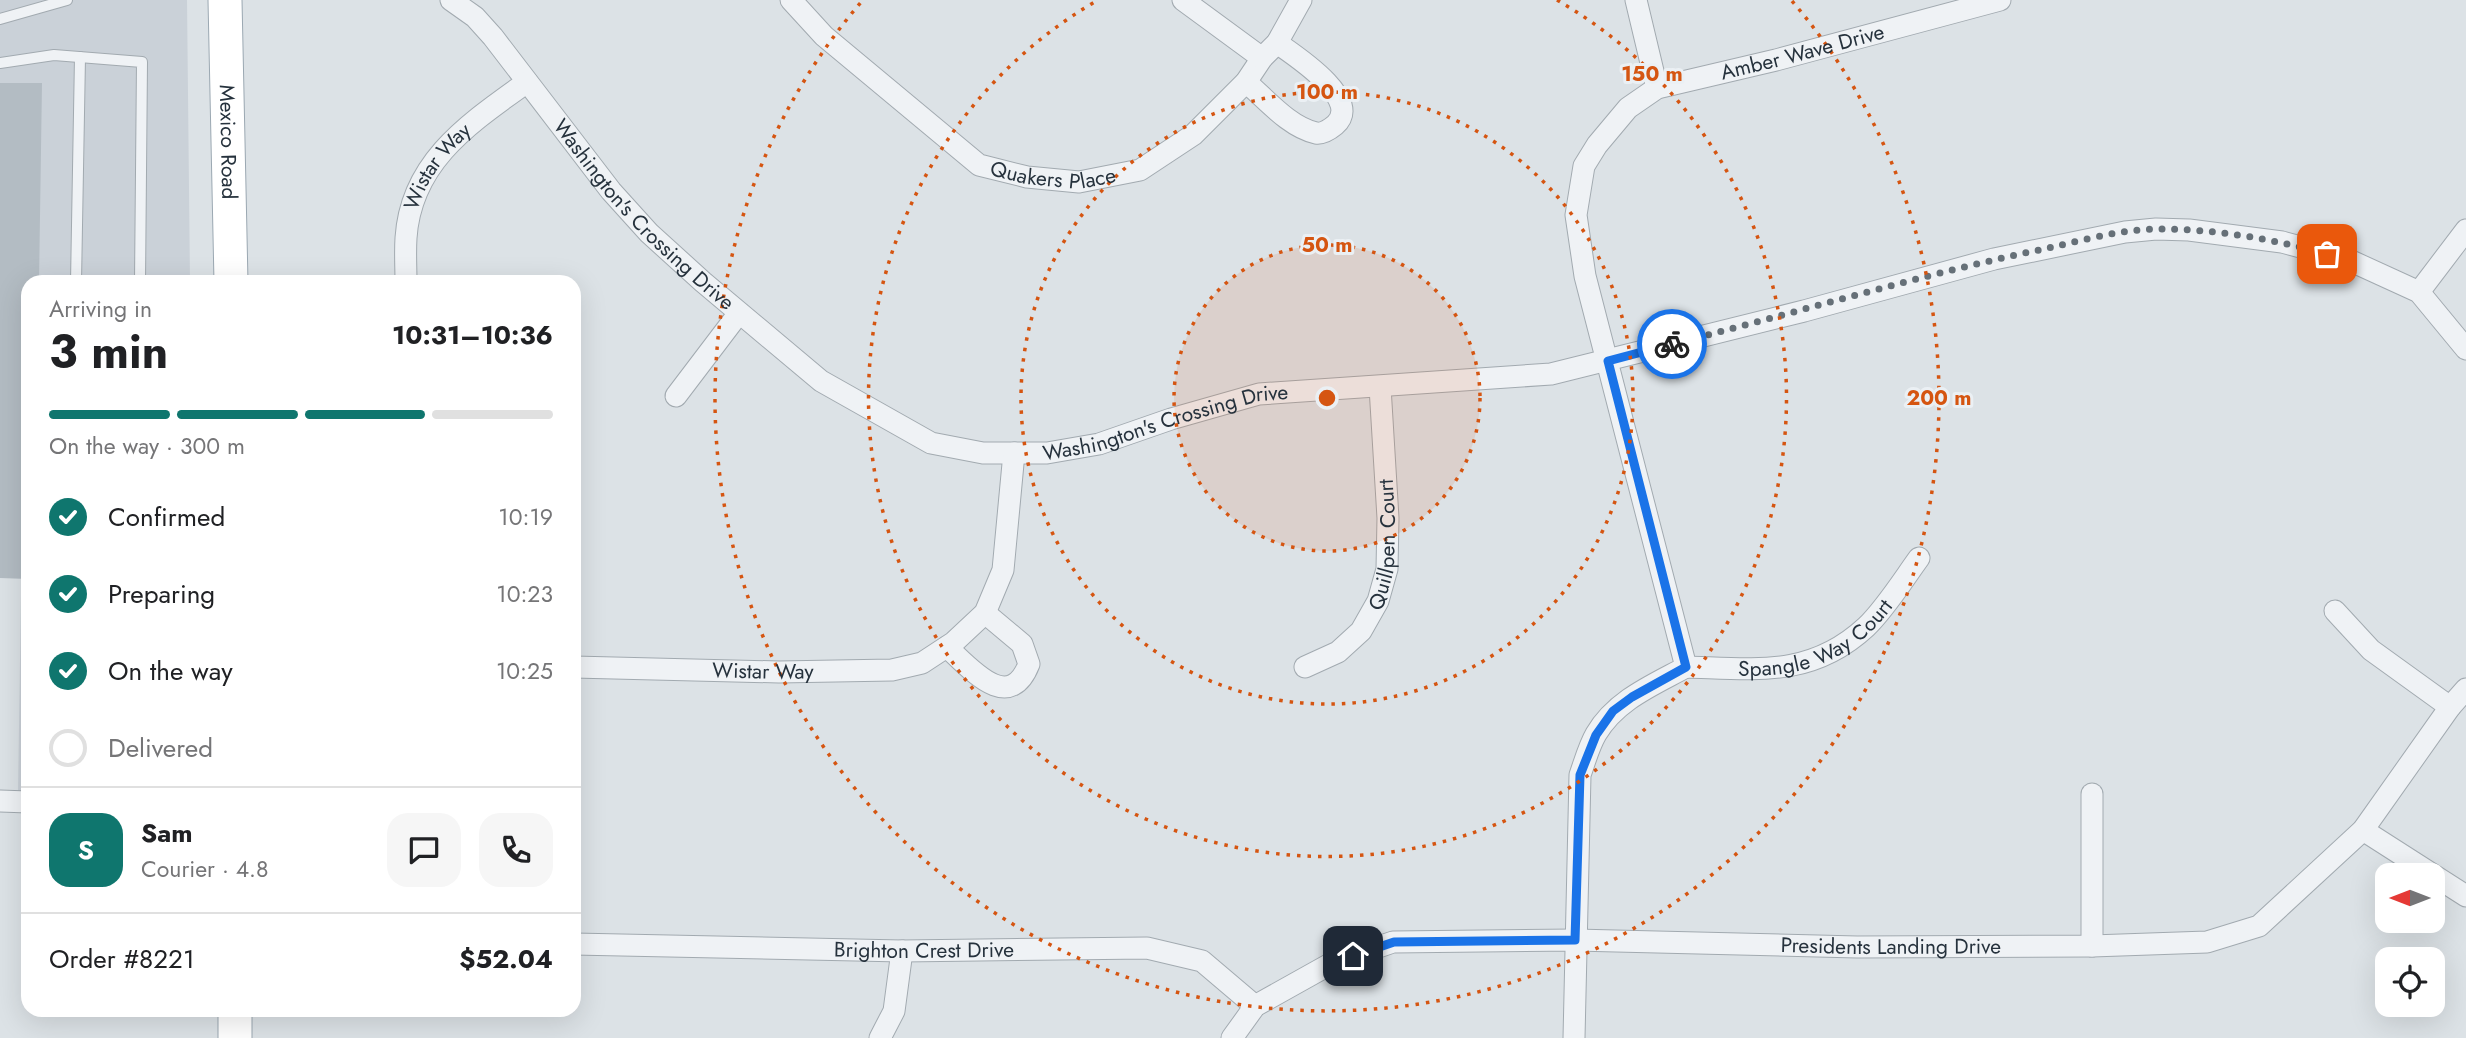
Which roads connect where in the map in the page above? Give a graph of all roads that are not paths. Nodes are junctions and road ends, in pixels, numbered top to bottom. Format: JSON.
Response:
{"nodes":[{"id":1,"x":67,"y":0,"type":"edge"},
{"id":2,"x":225,"y":0,"type":"edge"},
{"id":3,"x":450,"y":0,"type":"edge"},
{"id":4,"x":791,"y":0,"type":"edge"},
{"id":5,"x":1183,"y":0,"type":"edge"},
{"id":6,"x":1301,"y":0,"type":"edge"},
{"id":7,"x":1636,"y":0,"type":"edge"},
{"id":8,"x":2000,"y":0,"type":"edge"},
{"id":9,"x":0,"y":19,"type":"edge"},
{"id":10,"x":1270,"y":51,"type":"junction"},
{"id":11,"x":79,"y":57,"type":"junction"},
{"id":12,"x":0,"y":63,"type":"edge"},
{"id":13,"x":527,"y":82,"type":"junction"},
{"id":14,"x":1246,"y":82,"type":"junction"},
{"id":15,"x":1657,"y":88,"type":"junction"},
{"id":16,"x":2466,"y":230,"type":"edge"},
{"id":17,"x":76,"y":275,"type":"edge"},
{"id":18,"x":140,"y":275,"type":"edge"},
{"id":19,"x":231,"y":275,"type":"edge"},
{"id":20,"x":406,"y":275,"type":"edge"},
{"id":21,"x":2419,"y":292,"type":"junction"},
{"id":22,"x":739,"y":313,"type":"junction"},
{"id":23,"x":2466,"y":349,"type":"edge"},
{"id":24,"x":1608,"y":361,"type":"junction"},
{"id":25,"x":1380,"y":387,"type":"junction"},
{"id":26,"x":676,"y":396,"type":"dead end"},
{"id":27,"x":1014,"y":453,"type":"junction"},
{"id":28,"x":1919,"y":558,"type":"dead end"},
{"id":29,"x":2335,"y":611,"type":"dead end"},
{"id":30,"x":985,"y":613,"type":"junction"},
{"id":31,"x":947,"y":647,"type":"junction"},
{"id":32,"x":581,"y":667,"type":"edge"},
{"id":33,"x":1305,"y":667,"type":"dead end"},
{"id":34,"x":1686,"y":667,"type":"junction"},
{"id":35,"x":2466,"y":689,"type":"edge"},
{"id":36,"x":2450,"y":707,"type":"junction"},
{"id":37,"x":2092,"y":794,"type":"dead end"},
{"id":38,"x":0,"y":801,"type":"edge"},
{"id":39,"x":21,"y":802,"type":"edge"},
{"id":40,"x":2363,"y":830,"type":"junction"},
{"id":41,"x":2466,"y":896,"type":"edge"},
{"id":42,"x":1575,"y":940,"type":"junction"},
{"id":43,"x":581,"y":944,"type":"edge"},
{"id":44,"x":2092,"y":946,"type":"junction"},
{"id":45,"x":902,"y":951,"type":"junction"},
{"id":46,"x":1255,"y":1006,"type":"junction"},
{"id":47,"x":235,"y":1017,"type":"edge"},
{"id":48,"x":235,"y":1038,"type":"edge"},
{"id":49,"x":880,"y":1038,"type":"edge"},
{"id":50,"x":1232,"y":1038,"type":"edge"},
{"id":51,"x":1574,"y":1038,"type":"edge"}],
"edges":[{"from":1,"to":9,"type":"lane"},
{"from":2,"to":19,"type":"main road","name":"Mexico Road"},
{"from":3,"to":13,"type":"street","name":"Washington's Crossing Drive"},
{"from":4,"to":14,"type":"street","name":"Quakers Place"},
{"from":5,"to":10,"type":"street"},
{"from":6,"to":10,"type":"street","name":"Quakers Place"},
{"from":7,"to":15,"type":"street"},
{"from":8,"to":15,"type":"street","name":"Amber Wave Drive"},
{"from":10,"to":14,"type":"street","name":"Quakers Place"},
{"from":10,"to":14,"type":"street"},
{"from":11,"to":12,"type":"lane"},
{"from":11,"to":17,"type":"lane"},
{"from":11,"to":18,"type":"lane"},
{"from":13,"to":20,"type":"street","name":"Wistar Way"},
{"from":13,"to":22,"type":"street","name":"Washington's Crossing Drive"},
{"from":15,"to":24,"type":"street","name":"Amber Wave Drive"},
{"from":16,"to":21,"type":"street"},
{"from":21,"to":23,"type":"street","name":"Washington's Crossing Drive"},
{"from":21,"to":24,"type":"street","name":"Washington's Crossing Drive"},
{"from":22,"to":26,"type":"street"},
{"from":22,"to":27,"type":"street","name":"Washington's Crossing Drive"},
{"from":24,"to":25,"type":"street","name":"Washington's Crossing Drive"},
{"from":24,"to":34,"type":"street","name":"Amber Wave Drive"},
{"from":25,"to":27,"type":"street","name":"Washington's Crossing Drive"},
{"from":25,"to":33,"type":"street","name":"Quillpen Court"},
{"from":27,"to":30,"type":"street","name":"Wistar Way"},
{"from":28,"to":34,"type":"street","name":"Spangle Way Court"},
{"from":29,"to":36,"type":"street"},
{"from":30,"to":31,"type":"street","name":"Wistar Way"},
{"from":30,"to":31,"type":"street"},
{"from":31,"to":32,"type":"street","name":"Wistar Way"},
{"from":34,"to":42,"type":"street"},
{"from":35,"to":36,"type":"street","name":"Presidents Landing Drive"},
{"from":36,"to":40,"type":"street","name":"Presidents Landing Drive"},
{"from":37,"to":44,"type":"street"},
{"from":38,"to":39,"type":"street"},
{"from":40,"to":41,"type":"street"},
{"from":40,"to":44,"type":"street","name":"Presidents Landing Drive"},
{"from":42,"to":44,"type":"street","name":"Presidents Landing Drive"},
{"from":42,"to":46,"type":"street","name":"Presidents Landing Drive"},
{"from":42,"to":51,"type":"street"},
{"from":43,"to":45,"type":"street","name":"Brighton Crest Drive"},
{"from":45,"to":46,"type":"street","name":"Brighton Crest Drive"},
{"from":45,"to":49,"type":"street"},
{"from":46,"to":50,"type":"street","name":"Presidents Landing Drive"},
{"from":47,"to":48,"type":"main road"}]}
